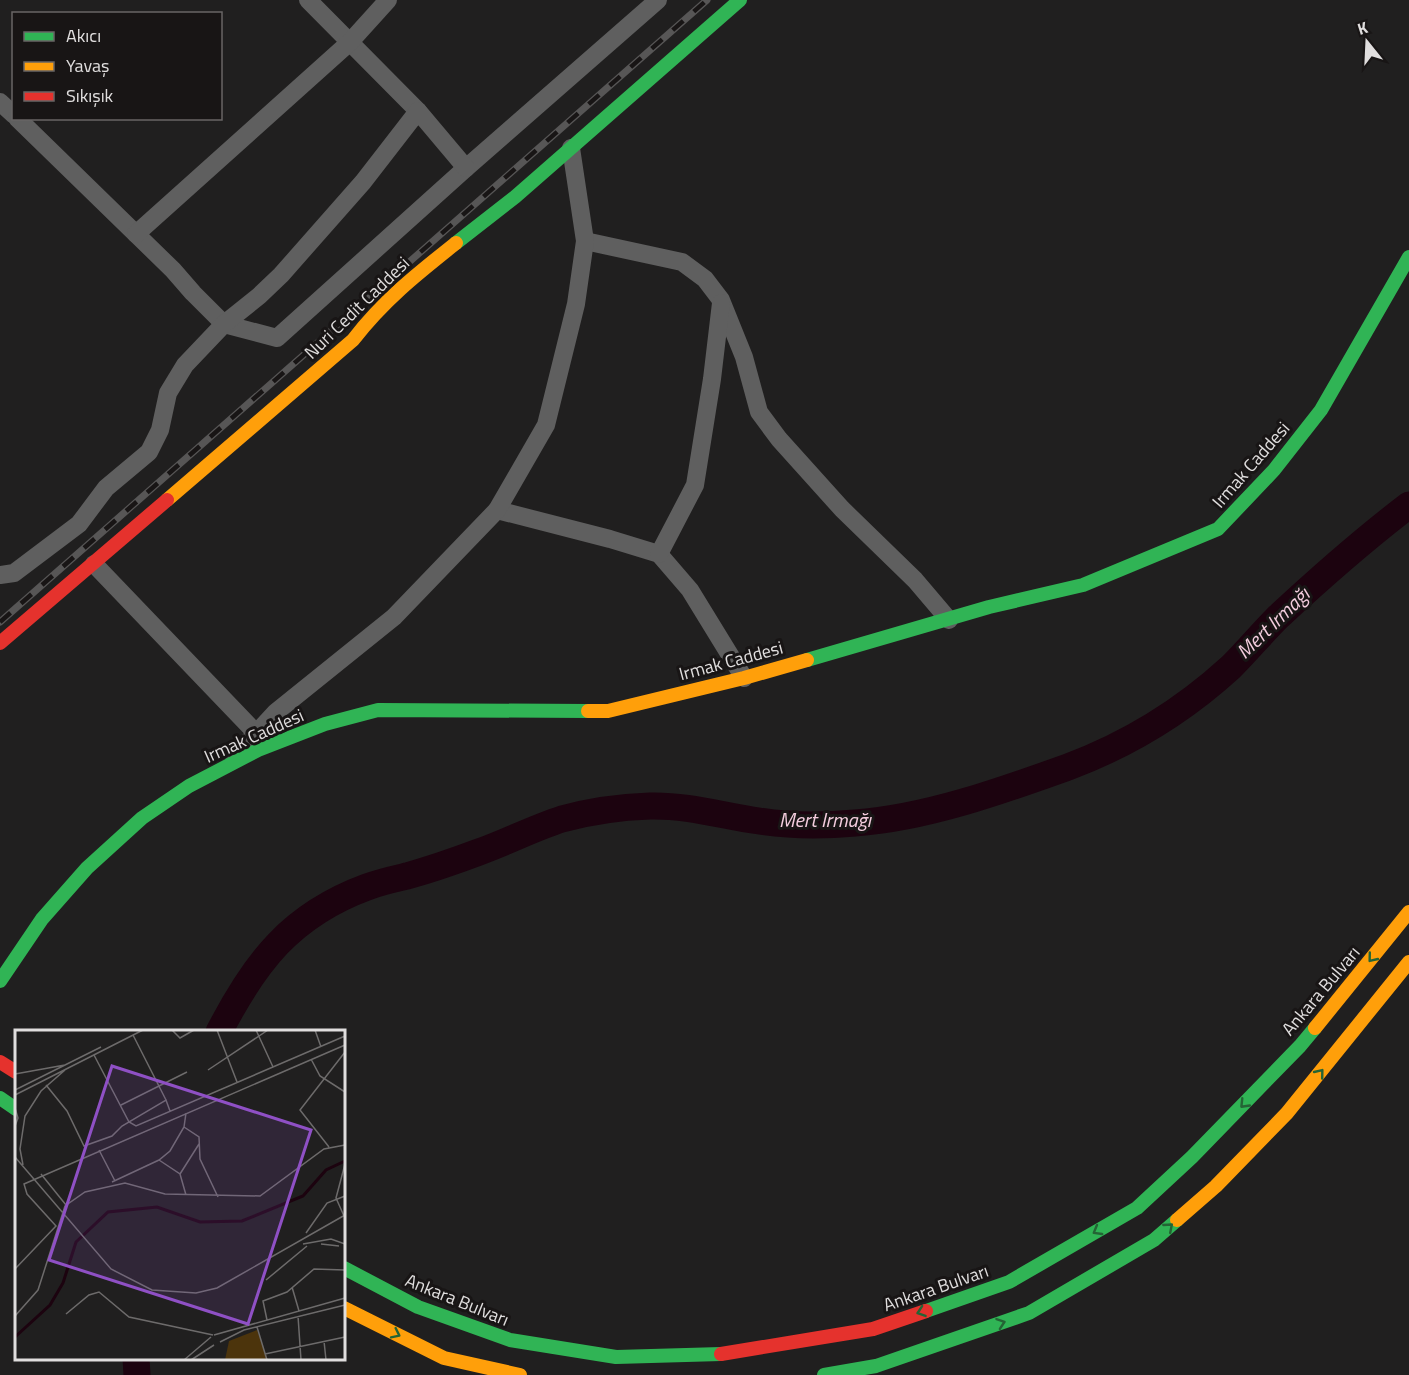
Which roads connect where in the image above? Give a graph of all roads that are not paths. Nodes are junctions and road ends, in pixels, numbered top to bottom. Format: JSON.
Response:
{"nodes":[{"id":1,"x":309,"y":0,"type":"edge"},
{"id":2,"x":388,"y":0,"type":"edge"},
{"id":3,"x":658,"y":0,"type":"edge"},
{"id":4,"x":740,"y":0,"type":"edge"},
{"id":5,"x":350,"y":42,"type":"junction"},
{"id":6,"x":0,"y":102,"type":"edge"},
{"id":7,"x":418,"y":111,"type":"junction"},
{"id":8,"x":12,"y":113,"type":"edge"},
{"id":9,"x":19,"y":120,"type":"edge"},
{"id":10,"x":571,"y":148,"type":"junction"},
{"id":11,"x":466,"y":168,"type":"junction"},
{"id":12,"x":136,"y":234,"type":"junction"},
{"id":13,"x":585,"y":242,"type":"junction"},
{"id":14,"x":1409,"y":257,"type":"edge"},
{"id":15,"x":721,"y":300,"type":"junction"},
{"id":16,"x":224,"y":324,"type":"junction"},
{"id":17,"x":497,"y":510,"type":"junction"},
{"id":18,"x":659,"y":554,"type":"junction"},
{"id":19,"x":94,"y":564,"type":"junction"},
{"id":20,"x":0,"y":575,"type":"edge"},
{"id":21,"x":949,"y":620,"type":"junction"},
{"id":22,"x":0,"y":643,"type":"edge"},
{"id":23,"x":744,"y":678,"type":"junction"},
{"id":24,"x":256,"y":733,"type":"junction"},
{"id":25,"x":221,"y":770,"type":"junction"},
{"id":26,"x":1409,"y":912,"type":"edge"},
{"id":27,"x":1409,"y":962,"type":"edge"},
{"id":28,"x":0,"y":981,"type":"edge"},
{"id":29,"x":0,"y":1062,"type":"edge"},
{"id":30,"x":15,"y":1071,"type":"edge"},
{"id":31,"x":0,"y":1098,"type":"edge"},
{"id":32,"x":15,"y":1108,"type":"edge"},
{"id":33,"x":345,"y":1269,"type":"edge"},
{"id":34,"x":345,"y":1308,"type":"edge"},
{"id":35,"x":520,"y":1375,"type":"edge"},
{"id":36,"x":824,"y":1375,"type":"edge"}],
"edges":[{"from":1,"to":5,"type":"street"},
{"from":2,"to":5,"type":"street"},
{"from":3,"to":11,"type":"street"},
{"from":4,"to":10,"type":"main road","name":"Nuri Cedit Caddesi"},
{"from":5,"to":7,"type":"street"},
{"from":5,"to":12,"type":"street"},
{"from":6,"to":8,"type":"street"},
{"from":7,"to":11,"type":"street"},
{"from":7,"to":16,"type":"street"},
{"from":9,"to":12,"type":"street"},
{"from":10,"to":13,"type":"street"},
{"from":10,"to":19,"type":"main road","name":"Nuri Cedit Caddesi"},
{"from":11,"to":16,"type":"street"},
{"from":12,"to":16,"type":"street"},
{"from":13,"to":15,"type":"street"},
{"from":13,"to":17,"type":"street"},
{"from":14,"to":21,"type":"main road","name":"Irmak Caddesi"},
{"from":15,"to":18,"type":"street"},
{"from":15,"to":21,"type":"street"},
{"from":16,"to":20,"type":"street"},
{"from":17,"to":18,"type":"street"},
{"from":17,"to":24,"type":"street"},
{"from":18,"to":23,"type":"street"},
{"from":19,"to":22,"type":"main road","name":"Nuri Cedit Caddesi"},
{"from":19,"to":24,"type":"street"},
{"from":21,"to":23,"type":"main road","name":"Irmak Caddesi"},
{"from":23,"to":25,"type":"main road","name":"Irmak Caddesi"},
{"from":24,"to":25,"type":"street"},
{"from":25,"to":28,"type":"main road","name":"Irmak Caddesi"},
{"from":26,"to":33,"type":"main road","name":"Ankara Bulvarı","one_way":true},
{"from":36,"to":27,"type":"main road","one_way":true},
{"from":29,"to":30,"type":"main road"},
{"from":31,"to":32,"type":"main road"},
{"from":34,"to":35,"type":"main road","one_way":true}]}
